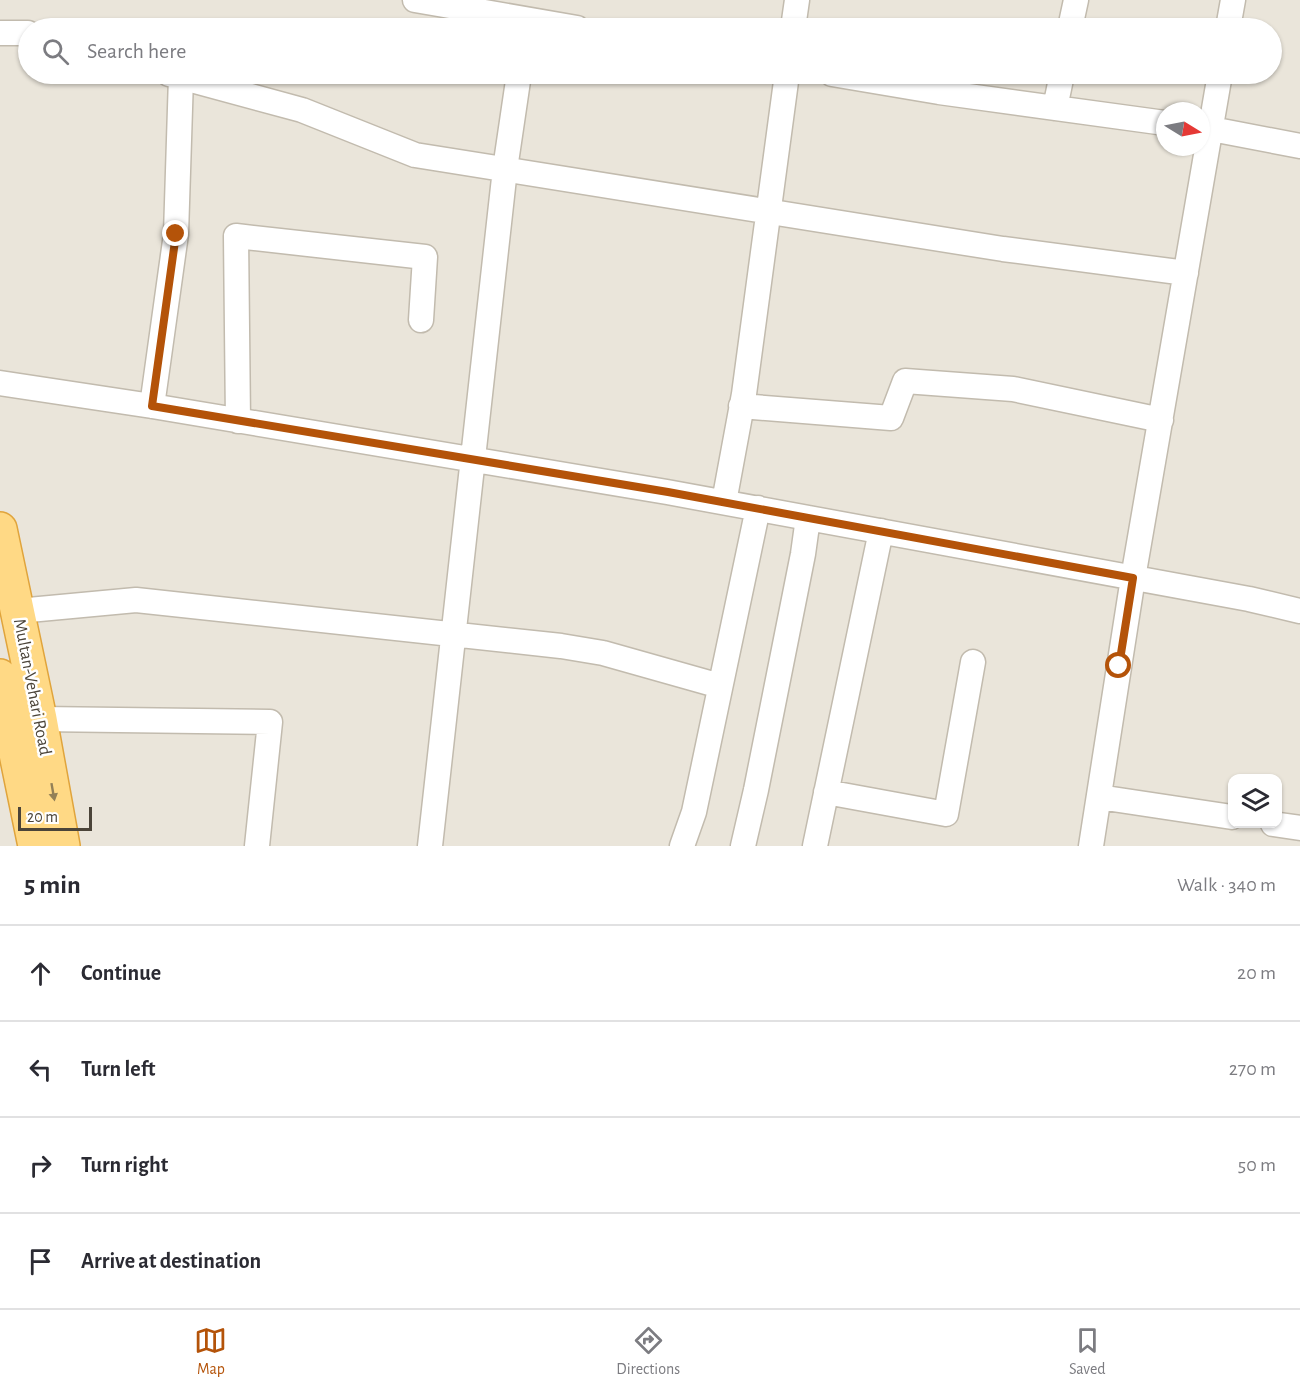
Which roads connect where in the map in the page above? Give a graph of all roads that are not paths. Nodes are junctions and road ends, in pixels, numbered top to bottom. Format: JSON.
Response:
{"nodes":[{"id":1,"x":415,"y":0,"type":"edge"},
{"id":2,"x":797,"y":0,"type":"edge"},
{"id":3,"x":1076,"y":0,"type":"edge"},
{"id":4,"x":1233,"y":0,"type":"edge"},
{"id":5,"x":527,"y":16,"type":"edge"},
{"id":6,"x":794,"y":18,"type":"edge"},
{"id":7,"x":1072,"y":18,"type":"edge"},
{"id":8,"x":1230,"y":18,"type":"edge"},
{"id":9,"x":0,"y":33,"type":"edge"},
{"id":10,"x":18,"y":33,"type":"edge"},
{"id":11,"x":175,"y":84,"type":"edge"},
{"id":12,"x":208,"y":84,"type":"edge"},
{"id":13,"x":518,"y":84,"type":"edge"},
{"id":14,"x":786,"y":84,"type":"edge"},
{"id":15,"x":891,"y":84,"type":"edge"},
{"id":16,"x":1060,"y":84,"type":"edge"},
{"id":17,"x":1217,"y":84,"type":"edge"},
{"id":18,"x":1055,"y":108,"type":"junction"},
{"id":19,"x":1210,"y":113,"type":"edge"},
{"id":20,"x":1156,"y":122,"type":"edge"},
{"id":21,"x":1210,"y":129,"type":"edge"},
{"id":22,"x":1300,"y":146,"type":"edge"},
{"id":23,"x":1202,"y":156,"type":"edge"},
{"id":24,"x":505,"y":169,"type":"junction"},
{"id":25,"x":767,"y":211,"type":"junction"},
{"id":26,"x":1186,"y":273,"type":"junction"},
{"id":27,"x":421,"y":320,"type":"dead end"},
{"id":28,"x":0,"y":383,"type":"edge"},
{"id":29,"x":152,"y":406,"type":"junction"},
{"id":30,"x":741,"y":406,"type":"junction"},
{"id":31,"x":1161,"y":420,"type":"junction"},
{"id":32,"x":238,"y":421,"type":"junction"},
{"id":33,"x":472,"y":460,"type":"junction"},
{"id":34,"x":724,"y":502,"type":"junction"},
{"id":35,"x":758,"y":508,"type":"junction"},
{"id":36,"x":808,"y":518,"type":"junction"},
{"id":37,"x":0,"y":529,"type":"edge"},
{"id":38,"x":881,"y":531,"type":"junction"},
{"id":39,"x":1133,"y":578,"type":"junction"},
{"id":40,"x":18,"y":612,"type":"junction"},
{"id":41,"x":1300,"y":612,"type":"edge"},
{"id":42,"x":453,"y":634,"type":"junction"},
{"id":43,"x":973,"y":662,"type":"dead end"},
{"id":44,"x":0,"y":676,"type":"edge"},
{"id":45,"x":720,"y":686,"type":"junction"},
{"id":46,"x":40,"y":719,"type":"junction"},
{"id":47,"x":826,"y":792,"type":"junction"},
{"id":48,"x":1099,"y":797,"type":"junction"},
{"id":49,"x":1228,"y":817,"type":"edge"},
{"id":50,"x":1282,"y":825,"type":"edge"},
{"id":51,"x":1300,"y":828,"type":"edge"},
{"id":52,"x":35,"y":846,"type":"edge"},
{"id":53,"x":63,"y":846,"type":"edge"},
{"id":54,"x":257,"y":846,"type":"edge"},
{"id":55,"x":430,"y":846,"type":"edge"},
{"id":56,"x":681,"y":846,"type":"edge"},
{"id":57,"x":743,"y":846,"type":"edge"},
{"id":58,"x":815,"y":846,"type":"edge"},
{"id":59,"x":1091,"y":846,"type":"edge"}],
"edges":[{"from":1,"to":5,"type":"street"},
{"from":2,"to":6,"type":"street"},
{"from":3,"to":7,"type":"street"},
{"from":4,"to":8,"type":"street"},
{"from":9,"to":10,"type":"street"},
{"from":11,"to":29,"type":"street"},
{"from":12,"to":24,"type":"street"},
{"from":13,"to":24,"type":"street"},
{"from":14,"to":25,"type":"street"},
{"from":15,"to":18,"type":"street"},
{"from":16,"to":18,"type":"street"},
{"from":17,"to":19,"type":"street"},
{"from":18,"to":20,"type":"street"},
{"from":21,"to":22,"type":"street"},
{"from":23,"to":26,"type":"street"},
{"from":24,"to":25,"type":"street"},
{"from":24,"to":33,"type":"street"},
{"from":25,"to":26,"type":"street"},
{"from":25,"to":30,"type":"street"},
{"from":26,"to":31,"type":"street"},
{"from":27,"to":32,"type":"street"},
{"from":28,"to":29,"type":"street"},
{"from":29,"to":32,"type":"street"},
{"from":30,"to":31,"type":"street"},
{"from":30,"to":34,"type":"street"},
{"from":31,"to":39,"type":"street"},
{"from":32,"to":33,"type":"street"},
{"from":33,"to":34,"type":"street"},
{"from":33,"to":42,"type":"street"},
{"from":34,"to":35,"type":"street"},
{"from":35,"to":36,"type":"street"},
{"from":35,"to":45,"type":"street"},
{"from":36,"to":38,"type":"street"},
{"from":36,"to":57,"type":"street"},
{"from":37,"to":40,"type":"highway","name":"Multan-Vehari Road"},
{"from":38,"to":39,"type":"street"},
{"from":38,"to":47,"type":"street"},
{"from":39,"to":41,"type":"street"},
{"from":39,"to":48,"type":"street"},
{"from":40,"to":42,"type":"street"},
{"from":40,"to":46,"type":"highway","name":"Multan-Vehari Road"},
{"from":42,"to":45,"type":"street"},
{"from":42,"to":55,"type":"street"},
{"from":43,"to":47,"type":"street"},
{"from":44,"to":52,"type":"highway","name":"Multan-Vehari Road"},
{"from":45,"to":56,"type":"street"},
{"from":46,"to":53,"type":"highway","name":"Multan-Vehari Road","one_way":true},
{"from":46,"to":54,"type":"street"},
{"from":47,"to":58,"type":"street"},
{"from":48,"to":49,"type":"street"},
{"from":48,"to":59,"type":"street"},
{"from":50,"to":51,"type":"street"}]}
